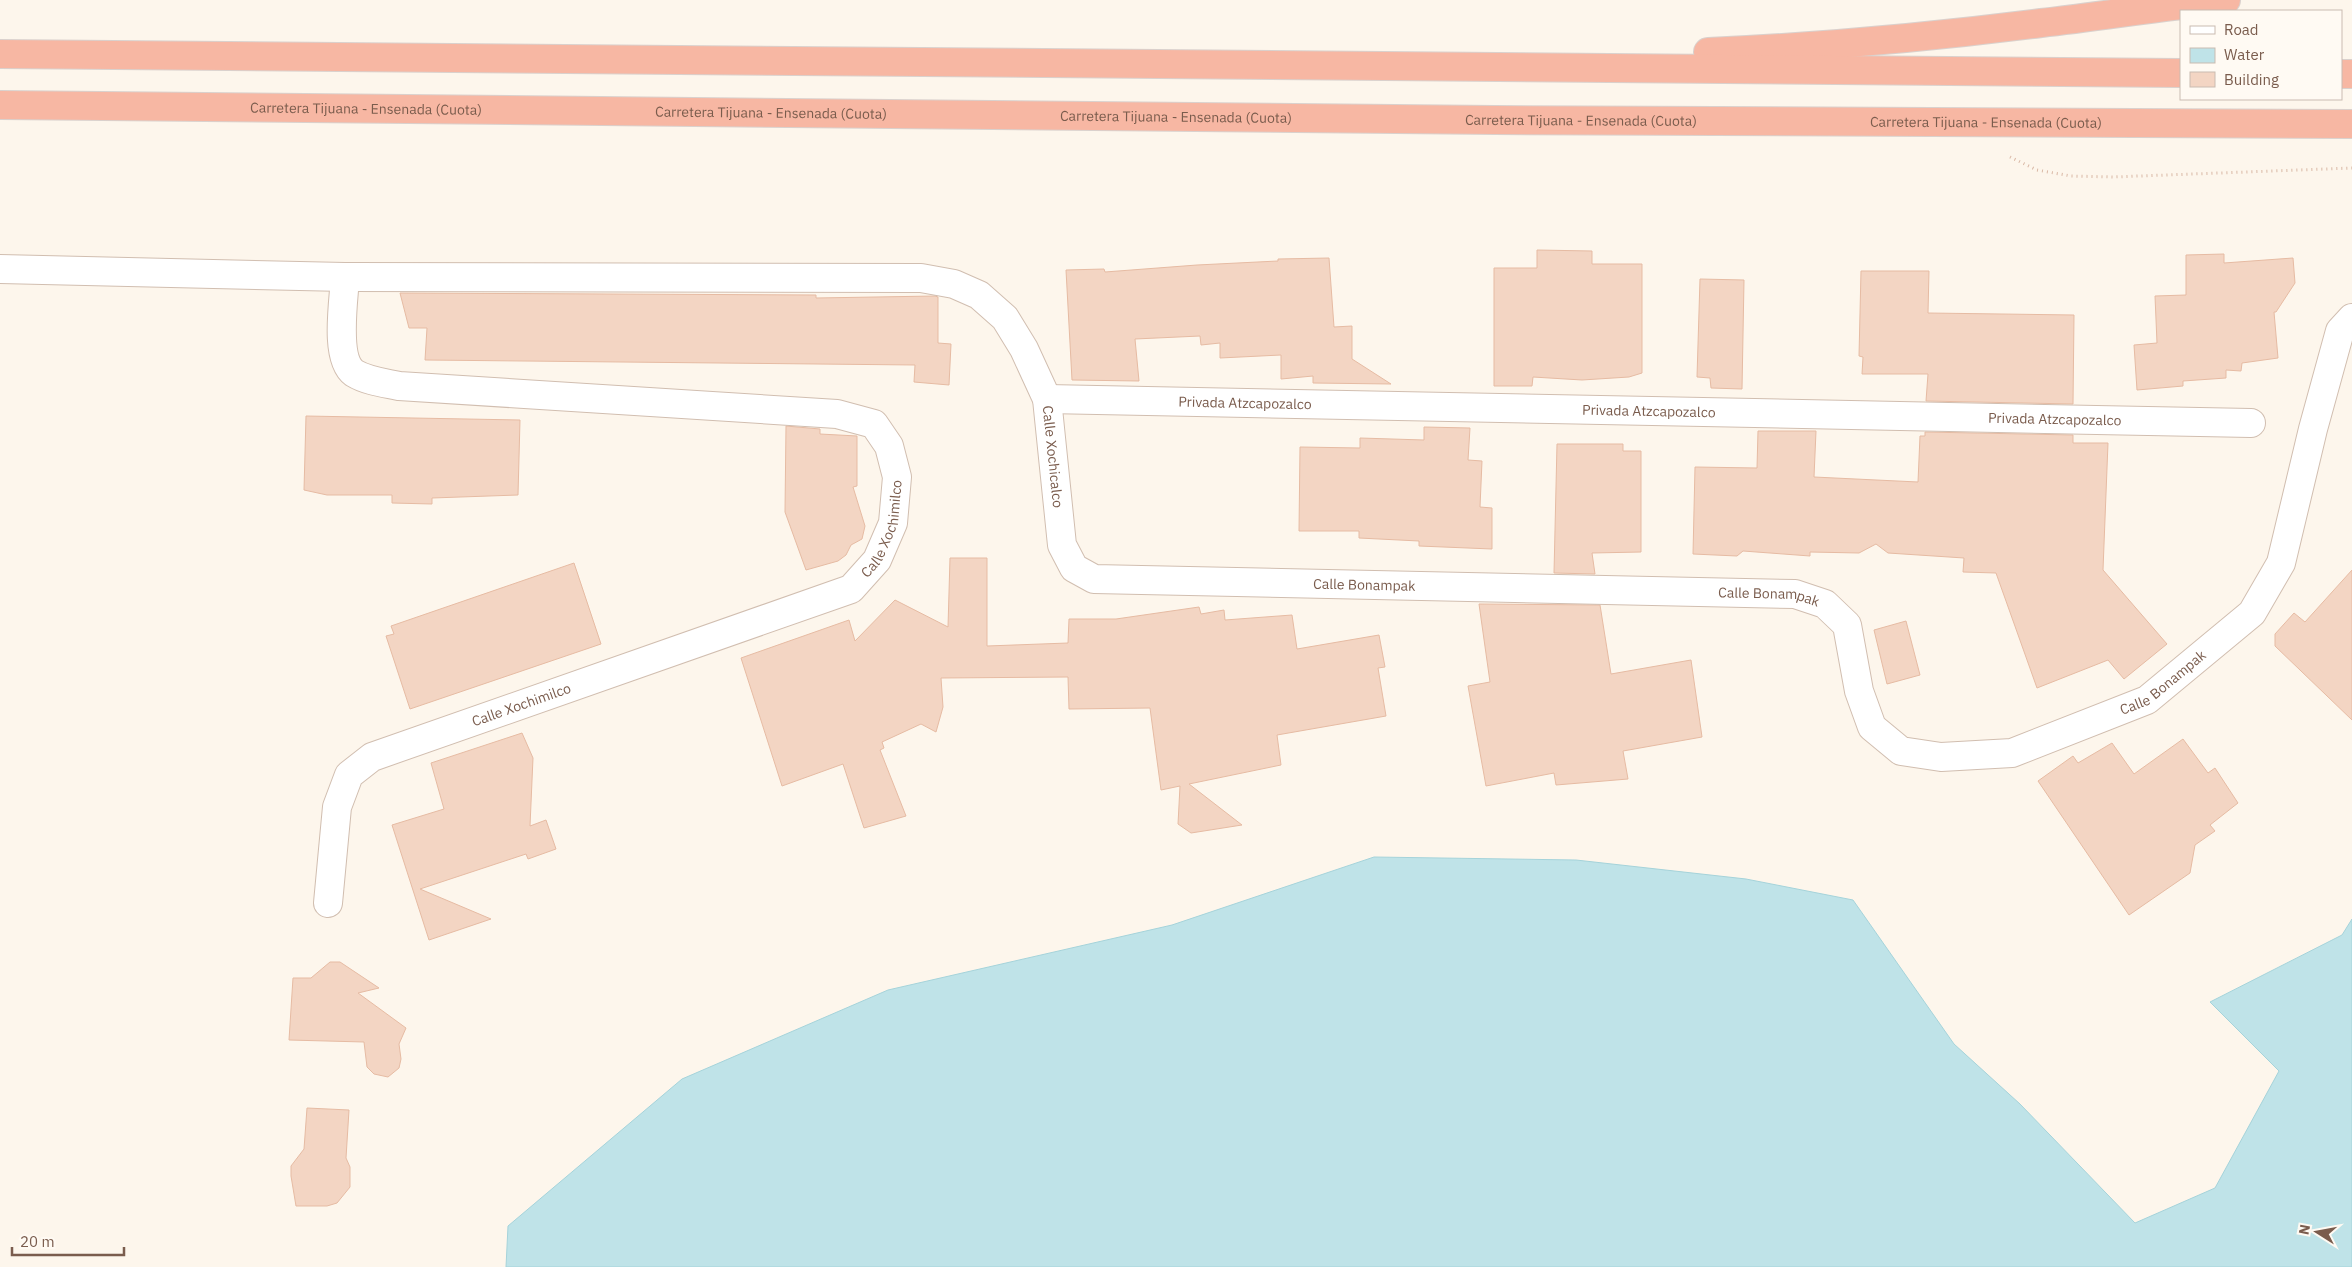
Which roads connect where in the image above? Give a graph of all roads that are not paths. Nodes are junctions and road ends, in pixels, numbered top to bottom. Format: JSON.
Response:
{"nodes":[{"id":1,"x":2226,"y":0,"type":"edge"},
{"id":2,"x":0,"y":54,"type":"edge"},
{"id":3,"x":1472,"y":67,"type":"junction"},
{"id":4,"x":2180,"y":72,"type":"edge"},
{"id":5,"x":0,"y":105,"type":"edge"},
{"id":6,"x":2352,"y":124,"type":"edge"},
{"id":7,"x":0,"y":269,"type":"edge"},
{"id":8,"x":345,"y":278,"type":"junction"},
{"id":9,"x":2352,"y":318,"type":"edge"},
{"id":10,"x":1047,"y":400,"type":"junction"},
{"id":11,"x":2252,"y":423,"type":"dead end"},
{"id":12,"x":1074,"y":568,"type":"joint"},
{"id":13,"x":328,"y":903,"type":"dead end"}],
"edges":[{"from":1,"to":3,"type":"highway"},
{"from":2,"to":3,"type":"highway"},
{"from":3,"to":4,"type":"highway"},
{"from":5,"to":6,"type":"highway","name":"Carretera Tijuana - Ensenada (Cuota)"},
{"from":7,"to":8,"type":"street","name":"Calle Xochicalco"},
{"from":8,"to":10,"type":"street","name":"Calle Xochicalco"},
{"from":8,"to":13,"type":"street","name":"Calle Xochimilco"},
{"from":9,"to":12,"type":"street","name":"Calle Bonampak"},
{"from":10,"to":11,"type":"street","name":"Privada Atzcapozalco"},
{"from":10,"to":12,"type":"street","name":"Calle Xochicalco"}]}
